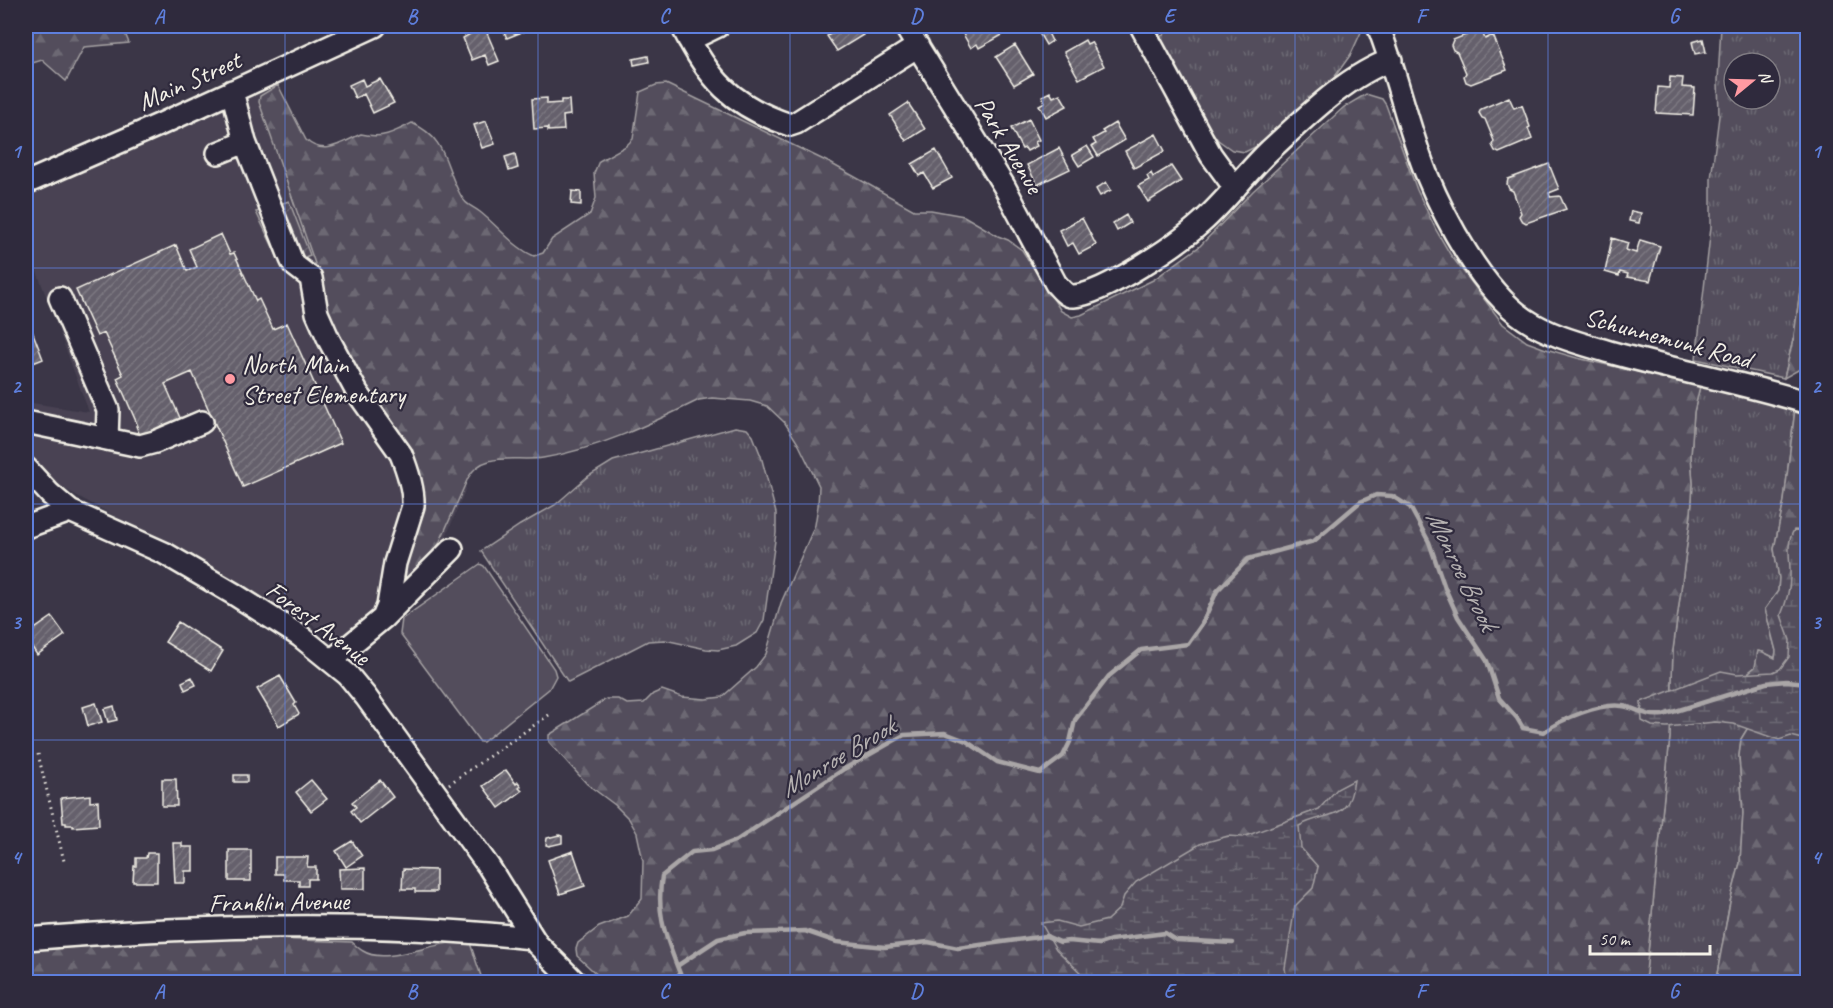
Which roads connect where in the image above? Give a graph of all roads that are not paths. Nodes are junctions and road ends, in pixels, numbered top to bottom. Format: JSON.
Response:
{"nodes":[{"id":1,"x":375,"y":26,"type":"edge"},
{"id":2,"x":718,"y":26,"type":"edge"},
{"id":3,"x":905,"y":26,"type":"edge"},
{"id":4,"x":1141,"y":26,"type":"edge"},
{"id":5,"x":1378,"y":26,"type":"edge"},
{"id":6,"x":686,"y":33,"type":"edge"},
{"id":7,"x":918,"y":46,"type":"junction"},
{"id":8,"x":1391,"y":60,"type":"junction"},
{"id":9,"x":232,"y":92,"type":"junction"},
{"id":10,"x":245,"y":142,"type":"junction"},
{"id":11,"x":218,"y":153,"type":"dead end"},
{"id":12,"x":26,"y":183,"type":"edge"},
{"id":13,"x":1235,"y":188,"type":"junction"},
{"id":14,"x":60,"y":298,"type":"dead end"},
{"id":15,"x":1808,"y":403,"type":"edge"},
{"id":16,"x":26,"y":422,"type":"edge"},
{"id":17,"x":201,"y":422,"type":"dead end"},
{"id":18,"x":107,"y":439,"type":"junction"},
{"id":19,"x":26,"y":468,"type":"edge"},
{"id":20,"x":70,"y":511,"type":"junction"},
{"id":21,"x":26,"y":527,"type":"edge"},
{"id":22,"x":452,"y":549,"type":"dead end"},
{"id":23,"x":383,"y":618,"type":"junction"},
{"id":24,"x":331,"y":661,"type":"junction"},
{"id":25,"x":532,"y":938,"type":"junction"},
{"id":26,"x":26,"y":939,"type":"edge"},
{"id":27,"x":575,"y":982,"type":"edge"}],
"edges":[{"from":1,"to":9,"type":"street","name":"Main Street"},
{"from":2,"to":6,"type":"street"},
{"from":3,"to":7,"type":"street","name":"Park Avenue"},
{"from":4,"to":13,"type":"street"},
{"from":5,"to":8,"type":"street","name":"Schunnemunk Road"},
{"from":6,"to":7,"type":"street"},
{"from":7,"to":13,"type":"street","name":"Park Avenue"},
{"from":8,"to":13,"type":"street"},
{"from":8,"to":15,"type":"street","name":"Schunnemunk Road"},
{"from":9,"to":10,"type":"street"},
{"from":9,"to":12,"type":"street","name":"Main Street"},
{"from":10,"to":11,"type":"street"},
{"from":10,"to":23,"type":"street"},
{"from":14,"to":18,"type":"street"},
{"from":16,"to":18,"type":"street"},
{"from":17,"to":18,"type":"street"},
{"from":19,"to":20,"type":"street","name":"Forest Avenue"},
{"from":20,"to":21,"type":"street"},
{"from":20,"to":24,"type":"street","name":"Forest Avenue"},
{"from":22,"to":23,"type":"street"},
{"from":23,"to":24,"type":"street"},
{"from":24,"to":25,"type":"street","name":"Forest Avenue"},
{"from":25,"to":26,"type":"street","name":"Franklin Avenue"},
{"from":25,"to":27,"type":"street","name":"Forest Avenue"}]}
